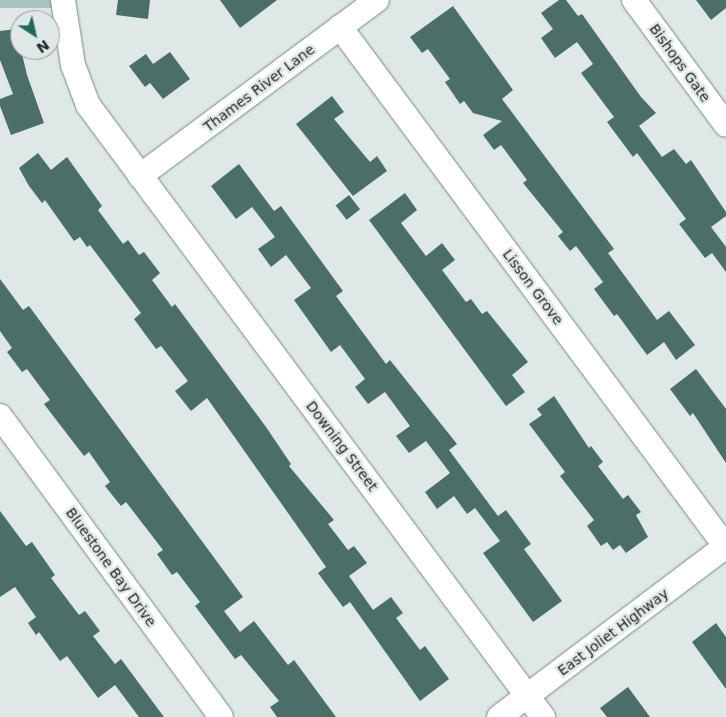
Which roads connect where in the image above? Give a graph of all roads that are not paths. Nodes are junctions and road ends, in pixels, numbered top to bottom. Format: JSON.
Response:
{"nodes":[{"id":1,"x":63,"y":0,"type":"edge"},
{"id":2,"x":377,"y":0,"type":"edge"},
{"id":3,"x":634,"y":0,"type":"edge"},
{"id":4,"x":340,"y":27,"type":"junction"},
{"id":5,"x":726,"y":125,"type":"edge"},
{"id":6,"x":140,"y":176,"type":"junction"},
{"id":7,"x":0,"y":416,"type":"edge"},
{"id":8,"x":726,"y":547,"type":"edge"},
{"id":9,"x":528,"y":696,"type":"junction"},
{"id":10,"x":221,"y":717,"type":"edge"},
{"id":11,"x":499,"y":717,"type":"edge"},
{"id":12,"x":544,"y":717,"type":"edge"}],
"edges":[{"from":1,"to":6,"type":"street","name":"Downing Street"},
{"from":2,"to":4,"type":"street","name":"Thames River Lane"},
{"from":3,"to":5,"type":"street","name":"Bishops Gate"},
{"from":4,"to":6,"type":"street","name":"Thames River Lane"},
{"from":4,"to":8,"type":"street","name":"Lisson Grove"},
{"from":6,"to":9,"type":"street","name":"Downing Street"},
{"from":7,"to":10,"type":"street","name":"Bluestone Bay Drive"},
{"from":8,"to":9,"type":"street","name":"East Joliet Highway"},
{"from":9,"to":11,"type":"street","name":"East Joliet Highway"},
{"from":9,"to":12,"type":"street","name":"Downing Street"}]}
